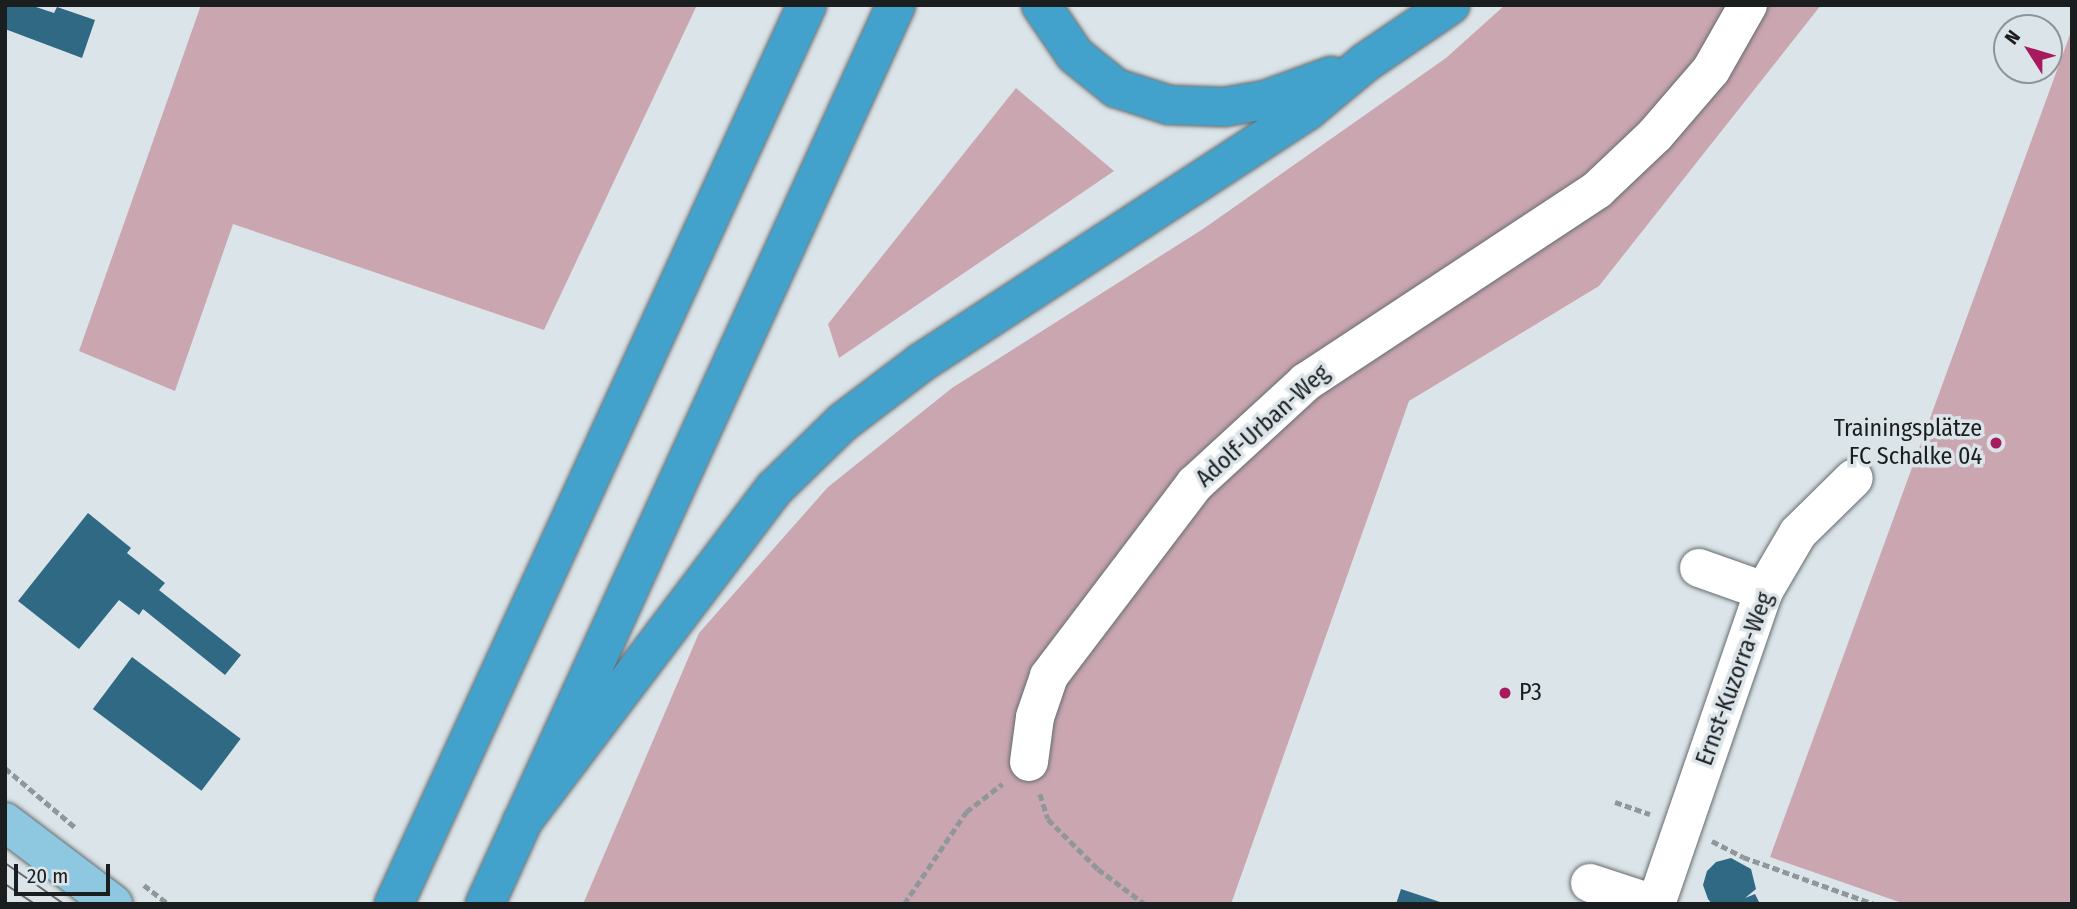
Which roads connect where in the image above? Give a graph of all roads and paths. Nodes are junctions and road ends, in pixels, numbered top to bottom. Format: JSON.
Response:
{"nodes":[{"id":1,"x":807,"y":5,"type":"edge"},
{"id":2,"x":896,"y":5,"type":"edge"},
{"id":3,"x":1041,"y":5,"type":"edge"},
{"id":4,"x":1450,"y":5,"type":"edge"},
{"id":5,"x":1748,"y":5,"type":"edge"},
{"id":6,"x":1366,"y":62,"type":"junction"},
{"id":7,"x":1854,"y":478,"type":"dead end"},
{"id":8,"x":1699,"y":568,"type":"dead end"},
{"id":9,"x":1764,"y":591,"type":"junction"},
{"id":10,"x":1029,"y":762,"type":"junction"},
{"id":11,"x":1615,"y":802,"type":"dead end"},
{"id":12,"x":5,"y":822,"type":"edge"},
{"id":13,"x":522,"y":822,"type":"junction"},
{"id":14,"x":1682,"y":826,"type":"junction"},
{"id":15,"x":1590,"y":883,"type":"dead end"},
{"id":16,"x":113,"y":904,"type":"edge"},
{"id":17,"x":394,"y":904,"type":"edge"},
{"id":18,"x":485,"y":904,"type":"edge"},
{"id":19,"x":904,"y":904,"type":"edge"},
{"id":20,"x":1145,"y":904,"type":"edge"},
{"id":21,"x":1655,"y":904,"type":"edge"},
{"id":22,"x":1874,"y":904,"type":"edge"}],
"edges":[{"from":1,"to":17,"type":"highway"},
{"from":2,"to":13,"type":"highway"},
{"from":3,"to":6,"type":"highway"},
{"from":4,"to":6,"type":"highway"},
{"from":5,"to":10,"type":"street","name":"Adolf-Urban-Weg"},
{"from":6,"to":13,"type":"highway"},
{"from":7,"to":9,"type":"street","name":"Ernst-Kuzorra-Weg"},
{"from":8,"to":9,"type":"street"},
{"from":9,"to":14,"type":"street","name":"Ernst-Kuzorra-Weg"},
{"from":10,"to":19,"type":"path"},
{"from":10,"to":20,"type":"path"},
{"from":11,"to":14,"type":"path"},
{"from":12,"to":16,"type":"main road"},
{"from":13,"to":18,"type":"highway"},
{"from":14,"to":21,"type":"street","name":"Ernst-Kuzorra-Weg"},
{"from":14,"to":22,"type":"path"},
{"from":15,"to":21,"type":"street"}]}
